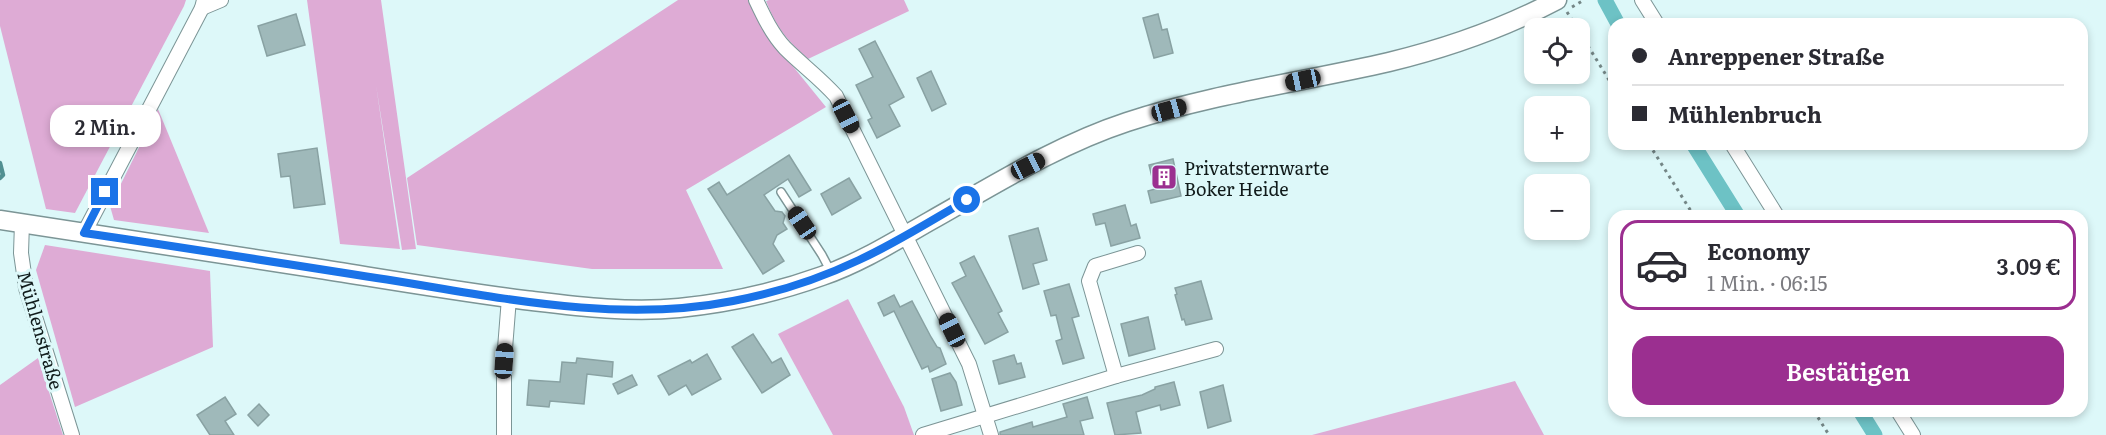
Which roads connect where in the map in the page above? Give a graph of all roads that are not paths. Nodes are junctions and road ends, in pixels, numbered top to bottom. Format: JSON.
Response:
{"nodes":[{"id":1,"x":221,"y":0,"type":"edge"},
{"id":2,"x":756,"y":0,"type":"edge"},
{"id":3,"x":1642,"y":0,"type":"edge"},
{"id":4,"x":203,"y":4,"type":"edge"},
{"id":5,"x":1561,"y":5,"type":"edge"},
{"id":6,"x":1653,"y":18,"type":"edge"},
{"id":7,"x":1736,"y":150,"type":"edge"},
{"id":8,"x":781,"y":192,"type":"dead end"},
{"id":9,"x":1773,"y":210,"type":"edge"},
{"id":10,"x":0,"y":219,"type":"edge"},
{"id":11,"x":22,"y":223,"type":"junction"},
{"id":12,"x":84,"y":233,"type":"junction"},
{"id":13,"x":905,"y":235,"type":"junction"},
{"id":14,"x":1138,"y":253,"type":"dead end"},
{"id":15,"x":831,"y":272,"type":"junction"},
{"id":16,"x":509,"y":298,"type":"junction"},
{"id":17,"x":1216,"y":349,"type":"dead end"},
{"id":18,"x":1116,"y":376,"type":"junction"},
{"id":19,"x":986,"y":416,"type":"junction"},
{"id":20,"x":1902,"y":417,"type":"edge"},
{"id":21,"x":72,"y":435,"type":"edge"},
{"id":22,"x":504,"y":435,"type":"edge"},
{"id":23,"x":923,"y":435,"type":"edge"},
{"id":24,"x":991,"y":435,"type":"edge"},
{"id":25,"x":1913,"y":435,"type":"edge"}],
"edges":[{"from":1,"to":4,"type":"street"},
{"from":2,"to":13,"type":"street"},
{"from":3,"to":6,"type":"street"},
{"from":4,"to":12,"type":"street"},
{"from":5,"to":13,"type":"street"},
{"from":7,"to":9,"type":"street"},
{"from":8,"to":15,"type":"lane"},
{"from":10,"to":11,"type":"street"},
{"from":11,"to":12,"type":"street"},
{"from":11,"to":21,"type":"street","name":"Mühlenstraße"},
{"from":12,"to":16,"type":"street"},
{"from":13,"to":15,"type":"street"},
{"from":13,"to":19,"type":"street"},
{"from":14,"to":18,"type":"street"},
{"from":15,"to":16,"type":"street"},
{"from":16,"to":22,"type":"street"},
{"from":17,"to":18,"type":"street"},
{"from":18,"to":19,"type":"street"},
{"from":19,"to":23,"type":"street"},
{"from":19,"to":24,"type":"street"},
{"from":20,"to":25,"type":"street"}]}
